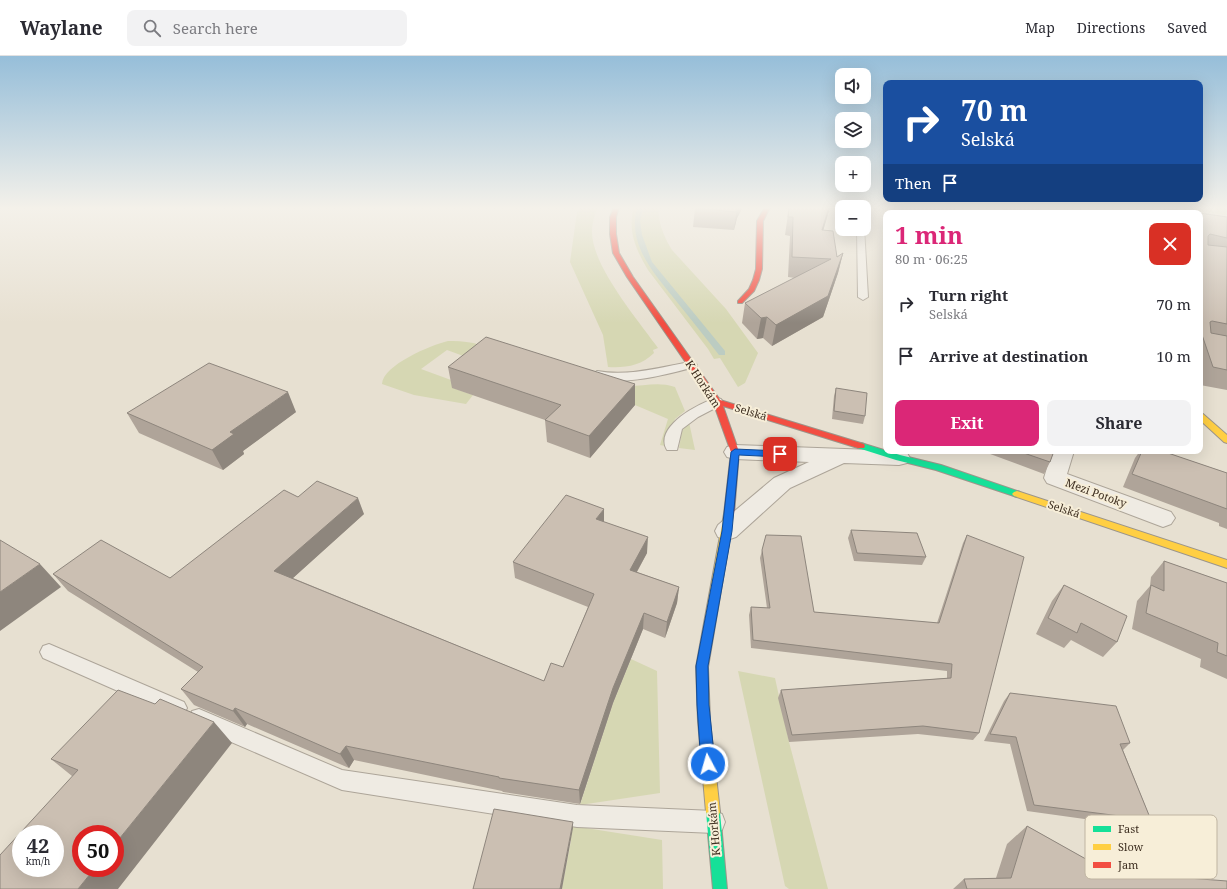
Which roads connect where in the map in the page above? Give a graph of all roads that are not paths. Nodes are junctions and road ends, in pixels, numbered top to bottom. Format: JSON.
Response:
{"nodes":[{"id":1,"x":615,"y":246,"type":"edge"},
{"id":2,"x":759,"y":246,"type":"edge"},
{"id":3,"x":861,"y":246,"type":"edge"},
{"id":4,"x":863,"y":298,"type":"dead end"},
{"id":5,"x":740,"y":302,"type":"dead end"},
{"id":6,"x":691,"y":365,"type":"junction"},
{"id":7,"x":587,"y":372,"type":"edge"},
{"id":8,"x":717,"y":402,"type":"junction"},
{"id":9,"x":1203,"y":419,"type":"edge"},
{"id":10,"x":1227,"y":440,"type":"edge"},
{"id":11,"x":672,"y":447,"type":"dead end"},
{"id":12,"x":735,"y":452,"type":"junction"},
{"id":13,"x":883,"y":453,"type":"edge"},
{"id":14,"x":886,"y":454,"type":"edge"},
{"id":15,"x":1062,"y":454,"type":"edge"},
{"id":16,"x":840,"y":456,"type":"junction"},
{"id":17,"x":899,"y":458,"type":"junction"},
{"id":18,"x":1163,"y":518,"type":"dead end"},
{"id":19,"x":727,"y":531,"type":"junction"},
{"id":20,"x":1227,"y":564,"type":"edge"},
{"id":21,"x":49,"y":652,"type":"dead end"},
{"id":22,"x":714,"y":822,"type":"junction"},
{"id":23,"x":720,"y":889,"type":"edge"}],
"edges":[{"from":1,"to":6,"type":"main road","name":"K Horkám"},
{"from":2,"to":5,"type":"main road"},
{"from":3,"to":4,"type":"lane"},
{"from":6,"to":7,"type":"lane"},
{"from":6,"to":8,"type":"main road","name":"K Horkám"},
{"from":8,"to":11,"type":"lane"},
{"from":8,"to":12,"type":"main road","name":"K Horkám"},
{"from":8,"to":13,"type":"main road","name":"Selská"},
{"from":9,"to":10,"type":"main road"},
{"from":12,"to":16,"type":"street","name":"Selská"},
{"from":12,"to":19,"type":"main road","name":"K Horkám"},
{"from":14,"to":17,"type":"main road","name":"Selská"},
{"from":15,"to":18,"type":"street","name":"Mezi Potoky"},
{"from":16,"to":17,"type":"street","name":"Selská"},
{"from":16,"to":19,"type":"street","name":"Selská"},
{"from":17,"to":20,"type":"main road","name":"Selská"},
{"from":19,"to":22,"type":"main road","name":"K Horkám"},
{"from":21,"to":22,"type":"lane"},
{"from":22,"to":23,"type":"main road","name":"K Horkám"}]}
